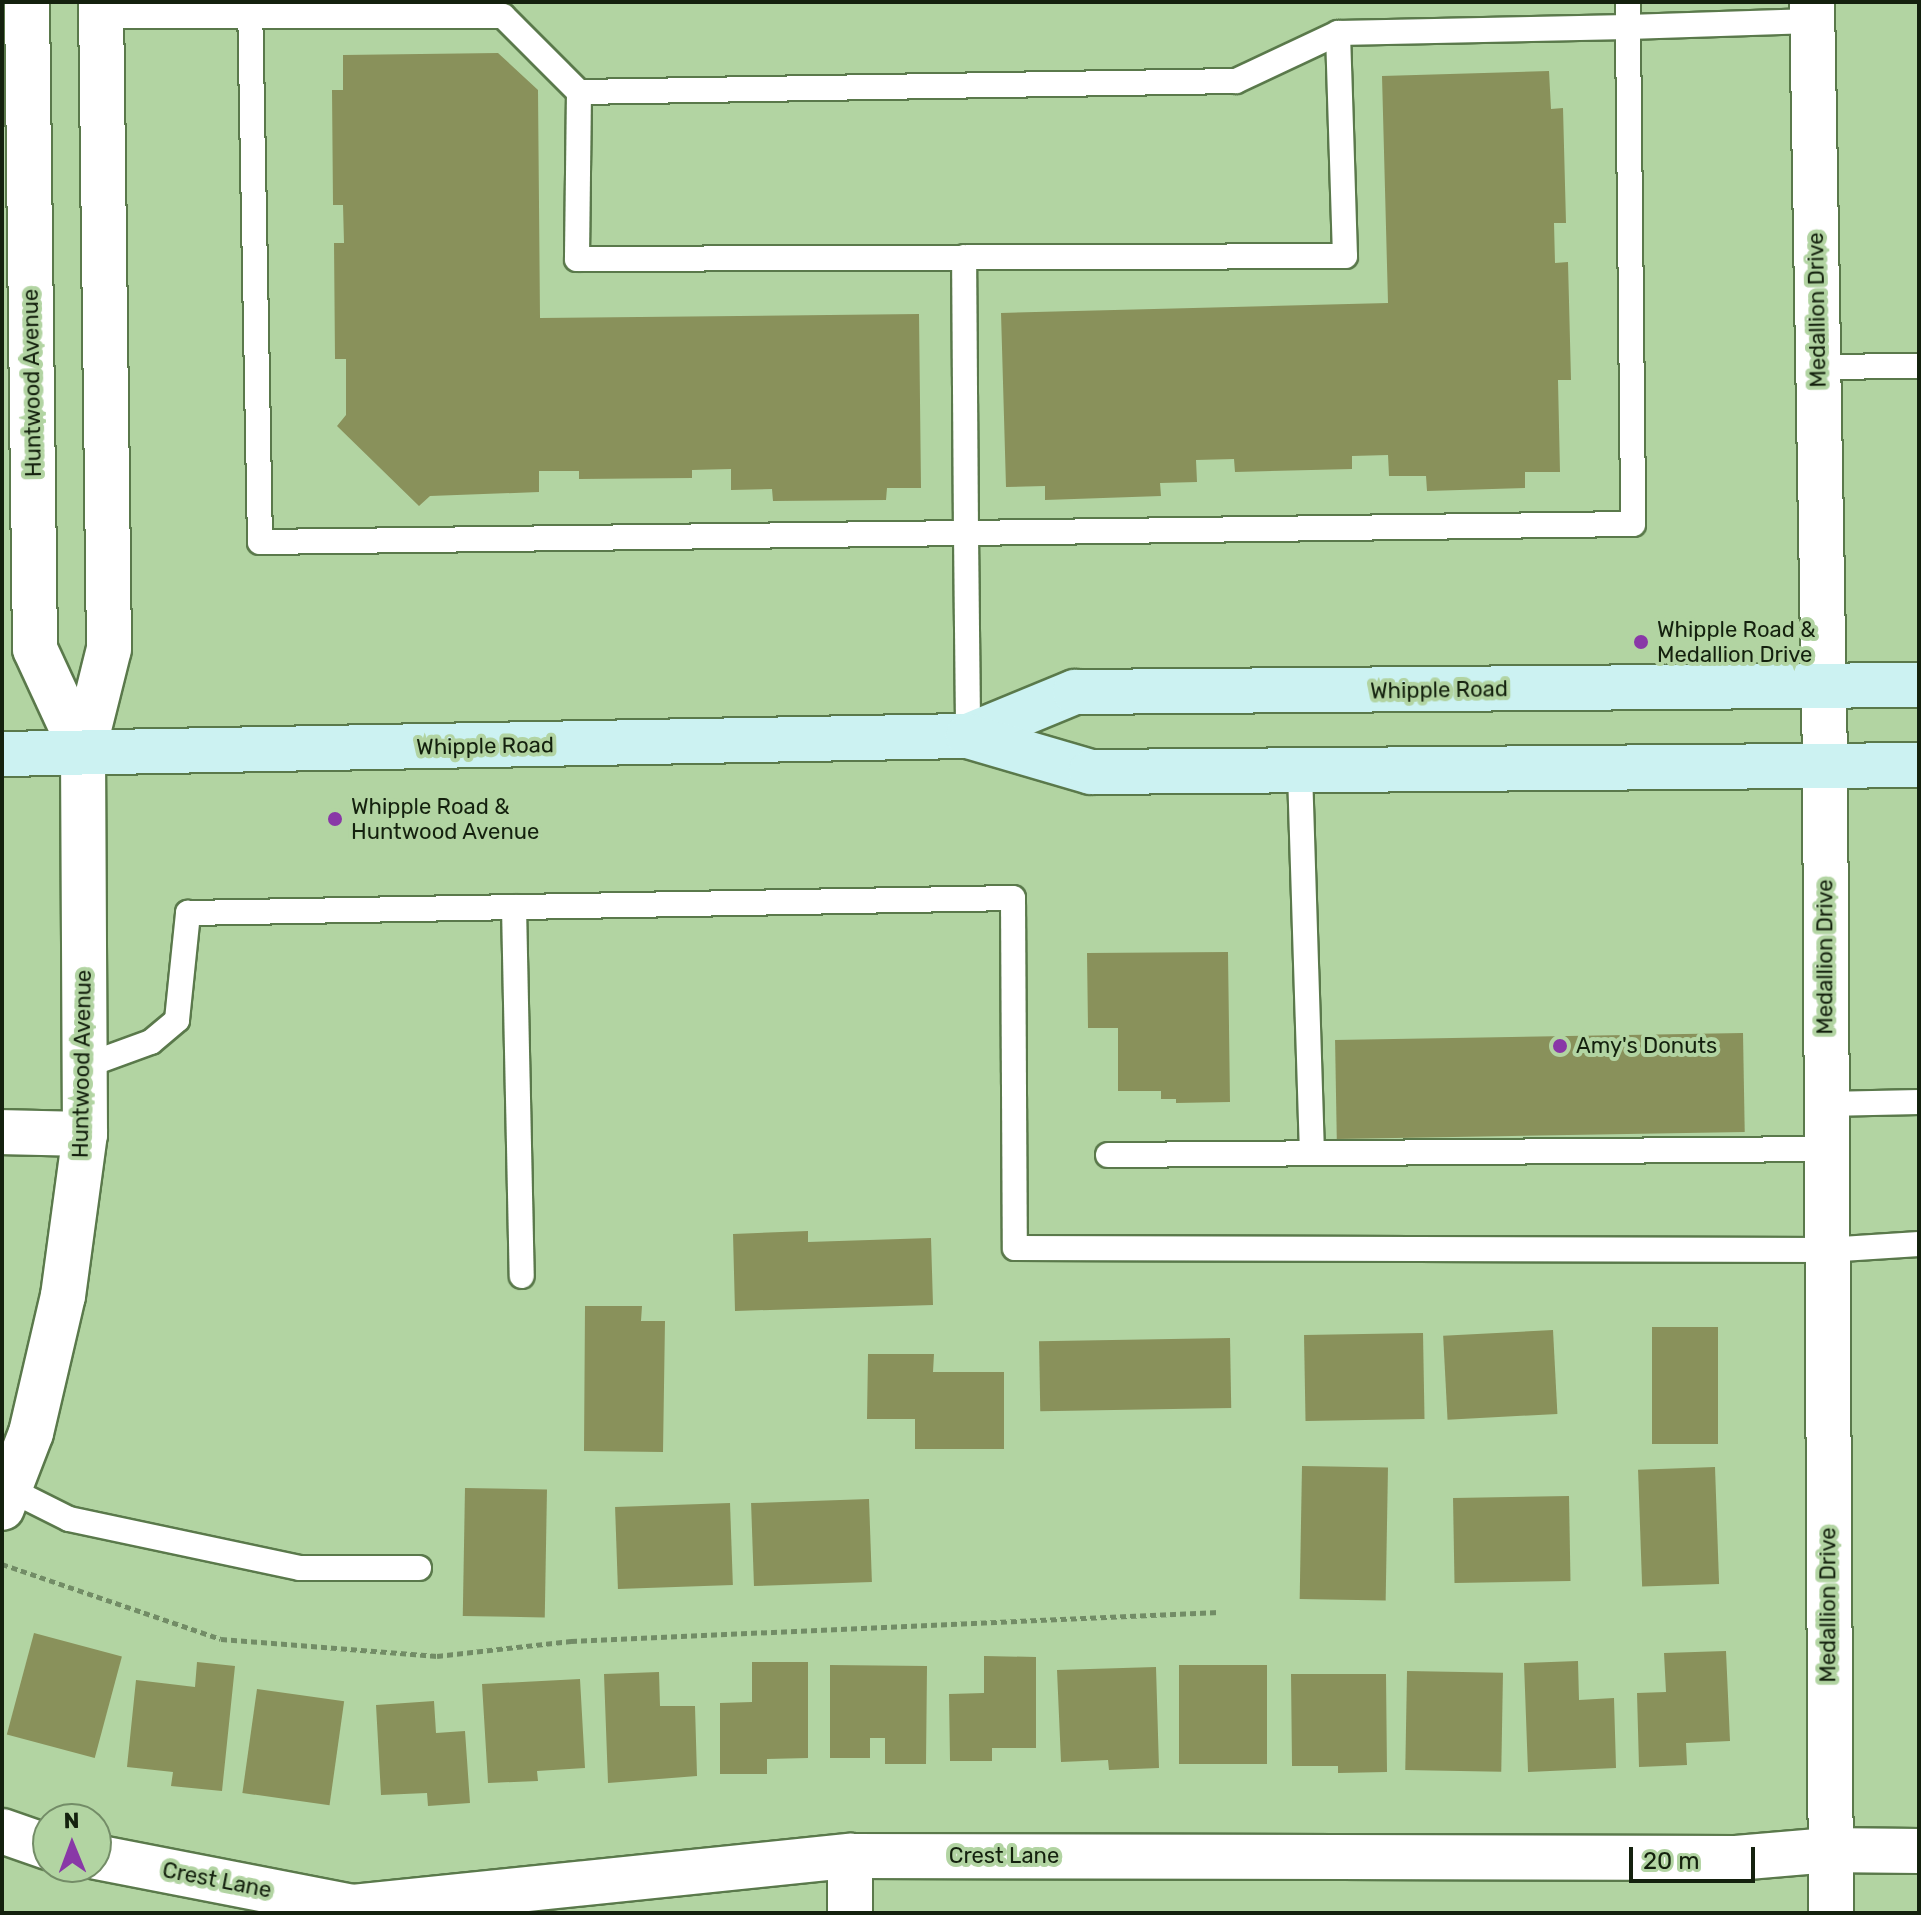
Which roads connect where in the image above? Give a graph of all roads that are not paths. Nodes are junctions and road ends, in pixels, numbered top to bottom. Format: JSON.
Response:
{"nodes":[{"id":1,"x":27,"y":2,"type":"edge"},
{"id":2,"x":1628,"y":2,"type":"edge"},
{"id":3,"x":101,"y":9,"type":"edge"},
{"id":4,"x":250,"y":9,"type":"edge"},
{"id":5,"x":1812,"y":11,"type":"edge"},
{"id":6,"x":1628,"y":27,"type":"junction"},
{"id":7,"x":1338,"y":33,"type":"junction"},
{"id":8,"x":15,"y":80,"type":"edge"},
{"id":9,"x":579,"y":92,"type":"junction"},
{"id":10,"x":964,"y":257,"type":"junction"},
{"id":11,"x":1919,"y":366,"type":"edge"},
{"id":12,"x":1818,"y":367,"type":"junction"},
{"id":13,"x":966,"y":533,"type":"junction"},
{"id":14,"x":1824,"y":685,"type":"junction"},
{"id":15,"x":1919,"y":685,"type":"edge"},
{"id":16,"x":968,"y":736,"type":"junction"},
{"id":17,"x":83,"y":753,"type":"junction"},
{"id":18,"x":2,"y":754,"type":"edge"},
{"id":19,"x":1825,"y":765,"type":"junction"},
{"id":20,"x":1919,"y":765,"type":"edge"},
{"id":21,"x":1300,"y":772,"type":"junction"},
{"id":22,"x":514,"y":907,"type":"junction"},
{"id":23,"x":85,"y":1066,"type":"junction"},
{"id":24,"x":1919,"y":1102,"type":"edge"},
{"id":25,"x":1826,"y":1104,"type":"junction"},
{"id":26,"x":2,"y":1132,"type":"edge"},
{"id":27,"x":85,"y":1134,"type":"junction"},
{"id":28,"x":1826,"y":1149,"type":"junction"},
{"id":29,"x":1312,"y":1153,"type":"junction"},
{"id":30,"x":1108,"y":1155,"type":"dead end"},
{"id":31,"x":1919,"y":1244,"type":"edge"},
{"id":32,"x":1826,"y":1250,"type":"junction"},
{"id":33,"x":522,"y":1276,"type":"dead end"},
{"id":34,"x":6,"y":1498,"type":"edge"},
{"id":35,"x":419,"y":1568,"type":"dead end"},
{"id":36,"x":2,"y":1831,"type":"edge"},
{"id":37,"x":32,"y":1841,"type":"edge"},
{"id":38,"x":1830,"y":1850,"type":"junction"},
{"id":39,"x":1919,"y":1851,"type":"edge"},
{"id":40,"x":850,"y":1856,"type":"junction"},
{"id":41,"x":112,"y":1860,"type":"edge"},
{"id":42,"x":353,"y":1910,"type":"edge"},
{"id":43,"x":850,"y":1913,"type":"edge"},
{"id":44,"x":1831,"y":1913,"type":"edge"}],
"edges":[{"from":1,"to":8,"type":"street","name":"Huntwood Avenue"},
{"from":2,"to":6,"type":"lane"},
{"from":3,"to":4,"type":"lane"},
{"from":3,"to":17,"type":"street","name":"Huntwood Avenue"},
{"from":4,"to":9,"type":"lane"},
{"from":4,"to":13,"type":"lane"},
{"from":5,"to":6,"type":"lane"},
{"from":5,"to":12,"type":"street","name":"Medallion Drive"},
{"from":6,"to":7,"type":"lane"},
{"from":6,"to":13,"type":"lane"},
{"from":7,"to":9,"type":"lane"},
{"from":7,"to":10,"type":"lane"},
{"from":8,"to":17,"type":"street","name":"Huntwood Avenue"},
{"from":9,"to":10,"type":"lane"},
{"from":10,"to":13,"type":"lane"},
{"from":11,"to":12,"type":"lane"},
{"from":12,"to":14,"type":"street","name":"Medallion Drive"},
{"from":13,"to":16,"type":"lane"},
{"from":14,"to":15,"type":"main road","name":"Whipple Road"},
{"from":14,"to":16,"type":"main road","name":"Whipple Road"},
{"from":14,"to":19,"type":"street","name":"Medallion Drive"},
{"from":16,"to":17,"type":"main road","name":"Whipple Road"},
{"from":16,"to":21,"type":"main road","name":"Whipple Road"},
{"from":17,"to":18,"type":"main road","name":"Whipple Road"},
{"from":17,"to":23,"type":"street","name":"Huntwood Avenue"},
{"from":19,"to":20,"type":"main road","name":"Whipple Road"},
{"from":19,"to":21,"type":"main road","name":"Whipple Road"},
{"from":19,"to":25,"type":"street","name":"Medallion Drive"},
{"from":21,"to":29,"type":"lane"},
{"from":22,"to":23,"type":"lane"},
{"from":22,"to":32,"type":"lane"},
{"from":22,"to":33,"type":"lane"},
{"from":23,"to":27,"type":"street","name":"Huntwood Avenue"},
{"from":24,"to":25,"type":"lane"},
{"from":25,"to":28,"type":"street","name":"Medallion Drive"},
{"from":26,"to":27,"type":"street"},
{"from":27,"to":34,"type":"street","name":"Huntwood Avenue"},
{"from":28,"to":29,"type":"lane"},
{"from":28,"to":32,"type":"street","name":"Medallion Drive"},
{"from":29,"to":30,"type":"lane"},
{"from":31,"to":32,"type":"lane"},
{"from":32,"to":38,"type":"street","name":"Medallion Drive"},
{"from":34,"to":35,"type":"lane"},
{"from":36,"to":37,"type":"street"},
{"from":38,"to":39,"type":"street","name":"Crest Lane"},
{"from":38,"to":40,"type":"street","name":"Crest Lane"},
{"from":38,"to":44,"type":"street","name":"Medallion Drive"},
{"from":40,"to":42,"type":"street","name":"Crest Lane"},
{"from":40,"to":43,"type":"street"},
{"from":41,"to":42,"type":"street","name":"Crest Lane"}]}
